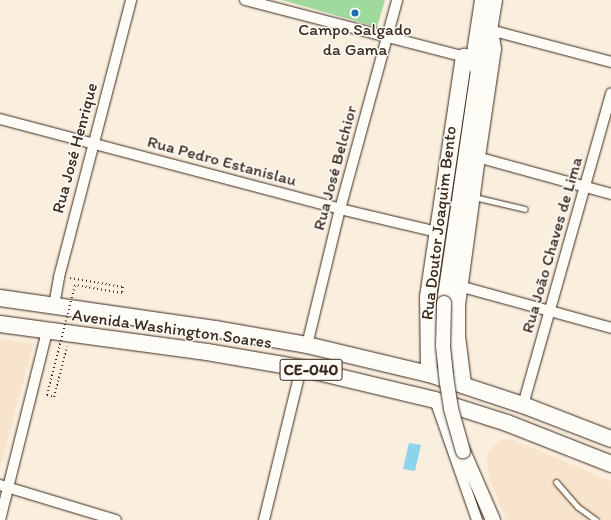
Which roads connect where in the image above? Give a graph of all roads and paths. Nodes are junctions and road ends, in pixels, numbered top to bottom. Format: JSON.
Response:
{"nodes":[{"id":1,"x":131,"y":0,"type":"edge"},
{"id":2,"x":245,"y":0,"type":"edge"},
{"id":3,"x":398,"y":0,"type":"edge"},
{"id":4,"x":482,"y":0,"type":"edge"},
{"id":5,"x":495,"y":0,"type":"edge"},
{"id":6,"x":490,"y":30,"type":"junction"},
{"id":7,"x":387,"y":38,"type":"junction"},
{"id":8,"x":472,"y":62,"type":"junction"},
{"id":9,"x":611,"y":62,"type":"edge"},
{"id":10,"x":611,"y":93,"type":"edge"},
{"id":11,"x":0,"y":119,"type":"edge"},
{"id":12,"x":93,"y":144,"type":"junction"},
{"id":13,"x":476,"y":157,"type":"junction"},
{"id":14,"x":585,"y":187,"type":"junction"},
{"id":15,"x":611,"y":194,"type":"edge"},
{"id":16,"x":471,"y":196,"type":"junction"},
{"id":17,"x":340,"y":209,"type":"junction"},
{"id":18,"x":525,"y":209,"type":"dead end"},
{"id":19,"x":437,"y":232,"type":"junction"},
{"id":20,"x":59,"y":277,"type":"junction"},
{"id":21,"x":459,"y":286,"type":"junction"},
{"id":22,"x":0,"y":298,"type":"edge"},
{"id":23,"x":54,"y":306,"type":"junction"},
{"id":24,"x":551,"y":310,"type":"junction"},
{"id":25,"x":0,"y":324,"type":"edge"},
{"id":26,"x":611,"y":328,"type":"edge"},
{"id":27,"x":47,"y":331,"type":"junction"},
{"id":28,"x":70,"y":334,"type":"junction"},
{"id":29,"x":307,"y":344,"type":"junction"},
{"id":30,"x":301,"y":368,"type":"junction"},
{"id":31,"x":430,"y":374,"type":"junction"},
{"id":32,"x":463,"y":384,"type":"junction"},
{"id":33,"x":435,"y":400,"type":"junction"},
{"id":34,"x":523,"y":405,"type":"junction"},
{"id":35,"x":611,"y":439,"type":"edge"},
{"id":36,"x":611,"y":464,"type":"edge"},
{"id":37,"x":556,"y":482,"type":"dead end"},
{"id":38,"x":4,"y":487,"type":"edge"},
{"id":39,"x":475,"y":519,"type":"edge"},
{"id":40,"x":0,"y":520,"type":"edge"},
{"id":41,"x":116,"y":520,"type":"edge"},
{"id":42,"x":264,"y":520,"type":"edge"},
{"id":43,"x":493,"y":520,"type":"edge"},
{"id":44,"x":596,"y":520,"type":"edge"}],
"edges":[{"from":1,"to":12,"type":"street","name":"Rua José Henrique"},
{"from":2,"to":7,"type":"street"},
{"from":3,"to":7,"type":"street","name":"Rua José Belchior"},
{"from":4,"to":8,"type":"main road","name":"Rua Doutor Joaquim Bento"},
{"from":5,"to":6,"type":"main road","name":"Rua Doutor Joaquim Bento"},
{"from":6,"to":8,"type":"main road","name":"Rua Doutor Joaquim Bento"},
{"from":6,"to":9,"type":"street"},
{"from":6,"to":13,"type":"highway"},
{"from":7,"to":8,"type":"street"},
{"from":7,"to":17,"type":"street","name":"Rua José Belchior"},
{"from":8,"to":19,"type":"highway"},
{"from":8,"to":43,"type":"main road","name":"Rua Doutor Joaquim Bento","bridge":true},
{"from":10,"to":14,"type":"street","name":"Rua João Chaves de Lima"},
{"from":11,"to":12,"type":"street","name":"Rua Pedro Estanislau"},
{"from":12,"to":17,"type":"street","name":"Rua Pedro Estanislau"},
{"from":12,"to":20,"type":"street","name":"Rua José Henrique"},
{"from":13,"to":14,"type":"street"},
{"from":13,"to":16,"type":"highway"},
{"from":14,"to":15,"type":"street"},
{"from":14,"to":24,"type":"street","name":"Rua João Chaves de Lima"},
{"from":16,"to":18,"type":"lane"},
{"from":16,"to":21,"type":"highway"},
{"from":17,"to":19,"type":"street","name":"Rua Pedro Estanislau"},
{"from":17,"to":29,"type":"street","name":"Rua José Belchior"},
{"from":19,"to":31,"type":"highway"},
{"from":20,"to":23,"type":"street","name":"Rua José Henrique"},
{"from":20,"to":28,"type":"path","bridge":true},
{"from":21,"to":24,"type":"street"},
{"from":21,"to":32,"type":"highway"},
{"from":22,"to":23,"type":"highway","name":"Avenida Washington Soares","number":"CE-040"},
{"from":23,"to":29,"type":"highway","name":"Avenida Washington Soares","number":"CE-040"},
{"from":24,"to":26,"type":"street"},
{"from":24,"to":34,"type":"street","name":"Rua João Chaves de Lima"},
{"from":25,"to":27,"type":"highway","name":"Avenida Washington Soares","number":"CE-040"},
{"from":27,"to":28,"type":"highway","name":"Avenida Washington Soares","number":"CE-040"},
{"from":27,"to":38,"type":"street"},
{"from":28,"to":30,"type":"highway","name":"Avenida Washington Soares","number":"CE-040"},
{"from":29,"to":31,"type":"highway","name":"Avenida Washington Soares","number":"CE-040"},
{"from":30,"to":33,"type":"highway","name":"Avenida Washington Soares","number":"CE-040"},
{"from":30,"to":42,"type":"street"},
{"from":31,"to":32,"type":"highway","name":"Avenida Washington Soares","number":"CE-040"},
{"from":32,"to":34,"type":"highway","name":"Avenida Washington Soares","number":"CE-040"},
{"from":33,"to":36,"type":"highway","name":"Avenida Washington Soares","number":"CE-040"},
{"from":33,"to":39,"type":"street"},
{"from":34,"to":35,"type":"highway","name":"Avenida Washington Soares","number":"CE-040"},
{"from":37,"to":44,"type":"lane"},
{"from":38,"to":40,"type":"street"},
{"from":38,"to":41,"type":"street"}]}
